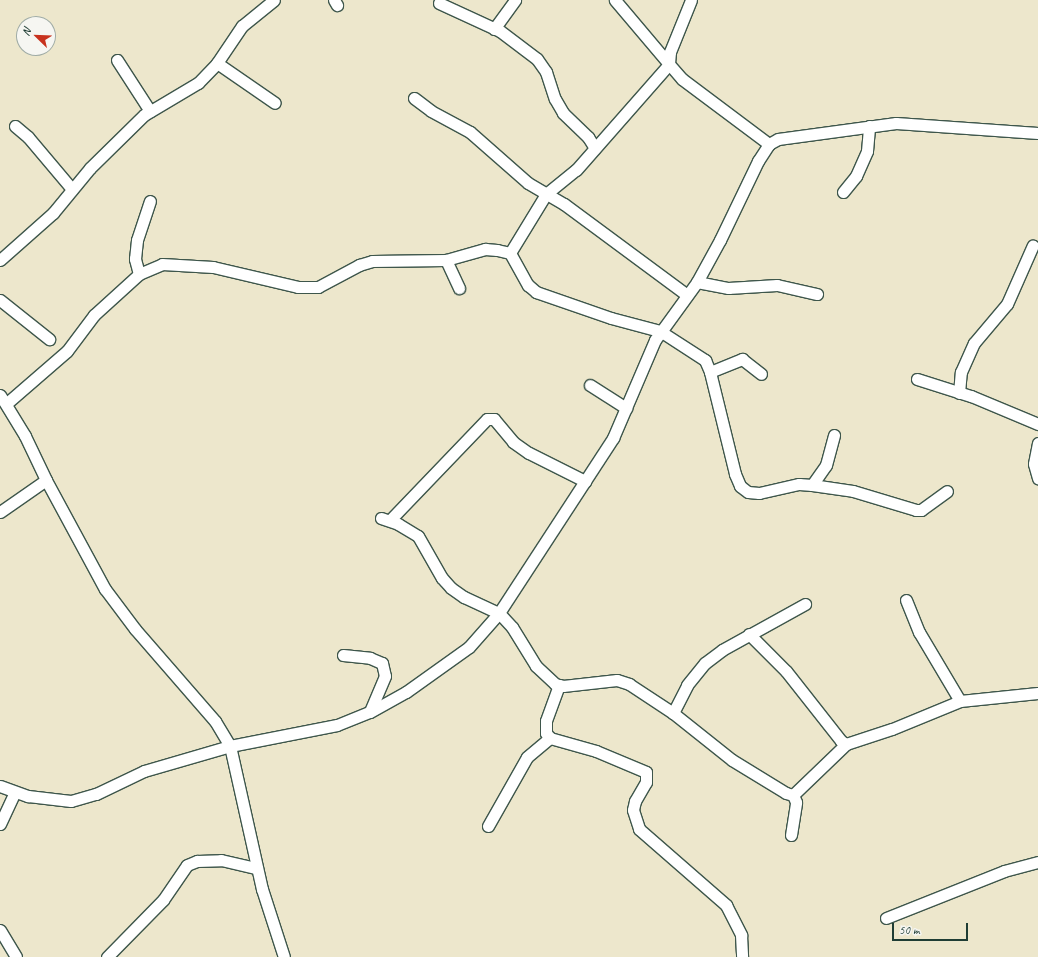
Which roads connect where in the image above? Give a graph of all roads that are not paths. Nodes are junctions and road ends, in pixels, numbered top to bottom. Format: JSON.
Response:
{"nodes":[{"id":1,"x":274,"y":0,"type":"edge"},
{"id":2,"x":515,"y":0,"type":"edge"},
{"id":3,"x":616,"y":0,"type":"edge"},
{"id":4,"x":691,"y":0,"type":"edge"},
{"id":5,"x":439,"y":3,"type":"dead end"},
{"id":6,"x":494,"y":29,"type":"junction"},
{"id":7,"x":117,"y":60,"type":"dead end"},
{"id":8,"x":217,"y":63,"type":"junction"},
{"id":9,"x":669,"y":64,"type":"junction"},
{"id":10,"x":414,"y":98,"type":"dead end"},
{"id":11,"x":276,"y":103,"type":"dead end"},
{"id":12,"x":150,"y":111,"type":"junction"},
{"id":13,"x":15,"y":126,"type":"dead end"},
{"id":14,"x":869,"y":126,"type":"junction"},
{"id":15,"x":1038,"y":133,"type":"edge"},
{"id":16,"x":769,"y":144,"type":"junction"},
{"id":17,"x":595,"y":148,"type":"junction"},
{"id":18,"x":72,"y":189,"type":"junction"},
{"id":19,"x":843,"y":192,"type":"dead end"},
{"id":20,"x":546,"y":194,"type":"junction"},
{"id":21,"x":150,"y":202,"type":"dead end"},
{"id":22,"x":1033,"y":246,"type":"dead end"},
{"id":23,"x":510,"y":253,"type":"junction"},
{"id":24,"x":0,"y":260,"type":"edge"},
{"id":25,"x":446,"y":260,"type":"junction"},
{"id":26,"x":139,"y":274,"type":"junction"},
{"id":27,"x":697,"y":282,"type":"junction"},
{"id":28,"x":460,"y":288,"type":"dead end"},
{"id":29,"x":817,"y":294,"type":"dead end"},
{"id":30,"x":687,"y":295,"type":"junction"},
{"id":31,"x":0,"y":300,"type":"edge"},
{"id":32,"x":660,"y":331,"type":"junction"},
{"id":33,"x":49,"y":339,"type":"dead end"},
{"id":34,"x":710,"y":372,"type":"junction"},
{"id":35,"x":761,"y":374,"type":"dead end"},
{"id":36,"x":917,"y":379,"type":"dead end"},
{"id":37,"x":590,"y":385,"type":"dead end"},
{"id":38,"x":959,"y":393,"type":"junction"},
{"id":39,"x":3,"y":399,"type":"edge"},
{"id":40,"x":626,"y":408,"type":"junction"},
{"id":41,"x":1038,"y":424,"type":"edge"},
{"id":42,"x":834,"y":435,"type":"dead end"},
{"id":43,"x":1038,"y":444,"type":"edge"},
{"id":44,"x":1038,"y":478,"type":"edge"},
{"id":45,"x":46,"y":480,"type":"junction"},
{"id":46,"x":585,"y":481,"type":"junction"},
{"id":47,"x":812,"y":485,"type":"junction"},
{"id":48,"x":947,"y":492,"type":"dead end"},
{"id":49,"x":0,"y":512,"type":"edge"},
{"id":50,"x":906,"y":600,"type":"dead end"},
{"id":51,"x":805,"y":604,"type":"dead end"},
{"id":52,"x":499,"y":613,"type":"junction"},
{"id":53,"x":750,"y":634,"type":"junction"},
{"id":54,"x":343,"y":655,"type":"dead end"},
{"id":55,"x":559,"y":685,"type":"junction"},
{"id":56,"x":1038,"y":693,"type":"edge"},
{"id":57,"x":960,"y":701,"type":"junction"},
{"id":58,"x":370,"y":712,"type":"junction"},
{"id":59,"x":673,"y":713,"type":"junction"},
{"id":60,"x":550,"y":738,"type":"junction"},
{"id":61,"x":846,"y":744,"type":"junction"},
{"id":62,"x":230,"y":746,"type":"junction"},
{"id":63,"x":0,"y":786,"type":"edge"},
{"id":64,"x":15,"y":792,"type":"junction"},
{"id":65,"x":793,"y":795,"type":"junction"},
{"id":66,"x":0,"y":824,"type":"edge"},
{"id":67,"x":488,"y":826,"type":"dead end"},
{"id":68,"x":791,"y":835,"type":"dead end"},
{"id":69,"x":1038,"y":862,"type":"edge"},
{"id":70,"x":257,"y":868,"type":"junction"},
{"id":71,"x":886,"y":918,"type":"dead end"},
{"id":72,"x":0,"y":930,"type":"edge"},
{"id":73,"x":16,"y":957,"type":"edge"},
{"id":74,"x":108,"y":957,"type":"edge"},
{"id":75,"x":284,"y":957,"type":"edge"},
{"id":76,"x":742,"y":957,"type":"edge"}],
"edges":[{"from":1,"to":8,"type":"street"},
{"from":2,"to":6,"type":"street"},
{"from":3,"to":9,"type":"street"},
{"from":4,"to":9,"type":"street"},
{"from":5,"to":6,"type":"street"},
{"from":6,"to":17,"type":"street"},
{"from":7,"to":12,"type":"street"},
{"from":8,"to":11,"type":"street"},
{"from":8,"to":12,"type":"street"},
{"from":9,"to":16,"type":"street"},
{"from":9,"to":17,"type":"street"},
{"from":10,"to":20,"type":"street"},
{"from":12,"to":18,"type":"street"},
{"from":13,"to":18,"type":"street"},
{"from":14,"to":15,"type":"street"},
{"from":14,"to":16,"type":"street"},
{"from":14,"to":19,"type":"street"},
{"from":16,"to":27,"type":"street"},
{"from":17,"to":20,"type":"street"},
{"from":18,"to":24,"type":"street"},
{"from":20,"to":23,"type":"street"},
{"from":20,"to":30,"type":"street"},
{"from":21,"to":26,"type":"street"},
{"from":22,"to":38,"type":"street"},
{"from":23,"to":25,"type":"street"},
{"from":23,"to":32,"type":"street"},
{"from":25,"to":26,"type":"street"},
{"from":25,"to":28,"type":"street"},
{"from":26,"to":39,"type":"street"},
{"from":27,"to":29,"type":"street"},
{"from":27,"to":30,"type":"street"},
{"from":30,"to":32,"type":"street"},
{"from":31,"to":33,"type":"street"},
{"from":32,"to":34,"type":"street"},
{"from":32,"to":40,"type":"street"},
{"from":34,"to":35,"type":"street"},
{"from":34,"to":47,"type":"street"},
{"from":36,"to":38,"type":"street"},
{"from":37,"to":40,"type":"street"},
{"from":38,"to":41,"type":"street"},
{"from":39,"to":45,"type":"street"},
{"from":40,"to":46,"type":"street"},
{"from":42,"to":47,"type":"street"},
{"from":43,"to":44,"type":"street"},
{"from":45,"to":49,"type":"street"},
{"from":45,"to":62,"type":"street"},
{"from":46,"to":52,"type":"street"},
{"from":46,"to":52,"type":"street"},
{"from":47,"to":48,"type":"street"},
{"from":50,"to":57,"type":"street"},
{"from":51,"to":53,"type":"street"},
{"from":52,"to":55,"type":"street"},
{"from":52,"to":58,"type":"street"},
{"from":53,"to":59,"type":"street"},
{"from":53,"to":61,"type":"street"},
{"from":54,"to":58,"type":"street"},
{"from":55,"to":59,"type":"street"},
{"from":55,"to":60,"type":"street"},
{"from":56,"to":57,"type":"street"},
{"from":57,"to":61,"type":"street"},
{"from":58,"to":62,"type":"street"},
{"from":59,"to":65,"type":"street"},
{"from":60,"to":67,"type":"street"},
{"from":60,"to":76,"type":"street"},
{"from":61,"to":65,"type":"street"},
{"from":62,"to":64,"type":"street"},
{"from":62,"to":70,"type":"street"},
{"from":63,"to":64,"type":"street"},
{"from":64,"to":66,"type":"street"},
{"from":65,"to":68,"type":"street"},
{"from":69,"to":71,"type":"street"},
{"from":70,"to":74,"type":"street"},
{"from":70,"to":75,"type":"street"},
{"from":72,"to":73,"type":"street"}]}
